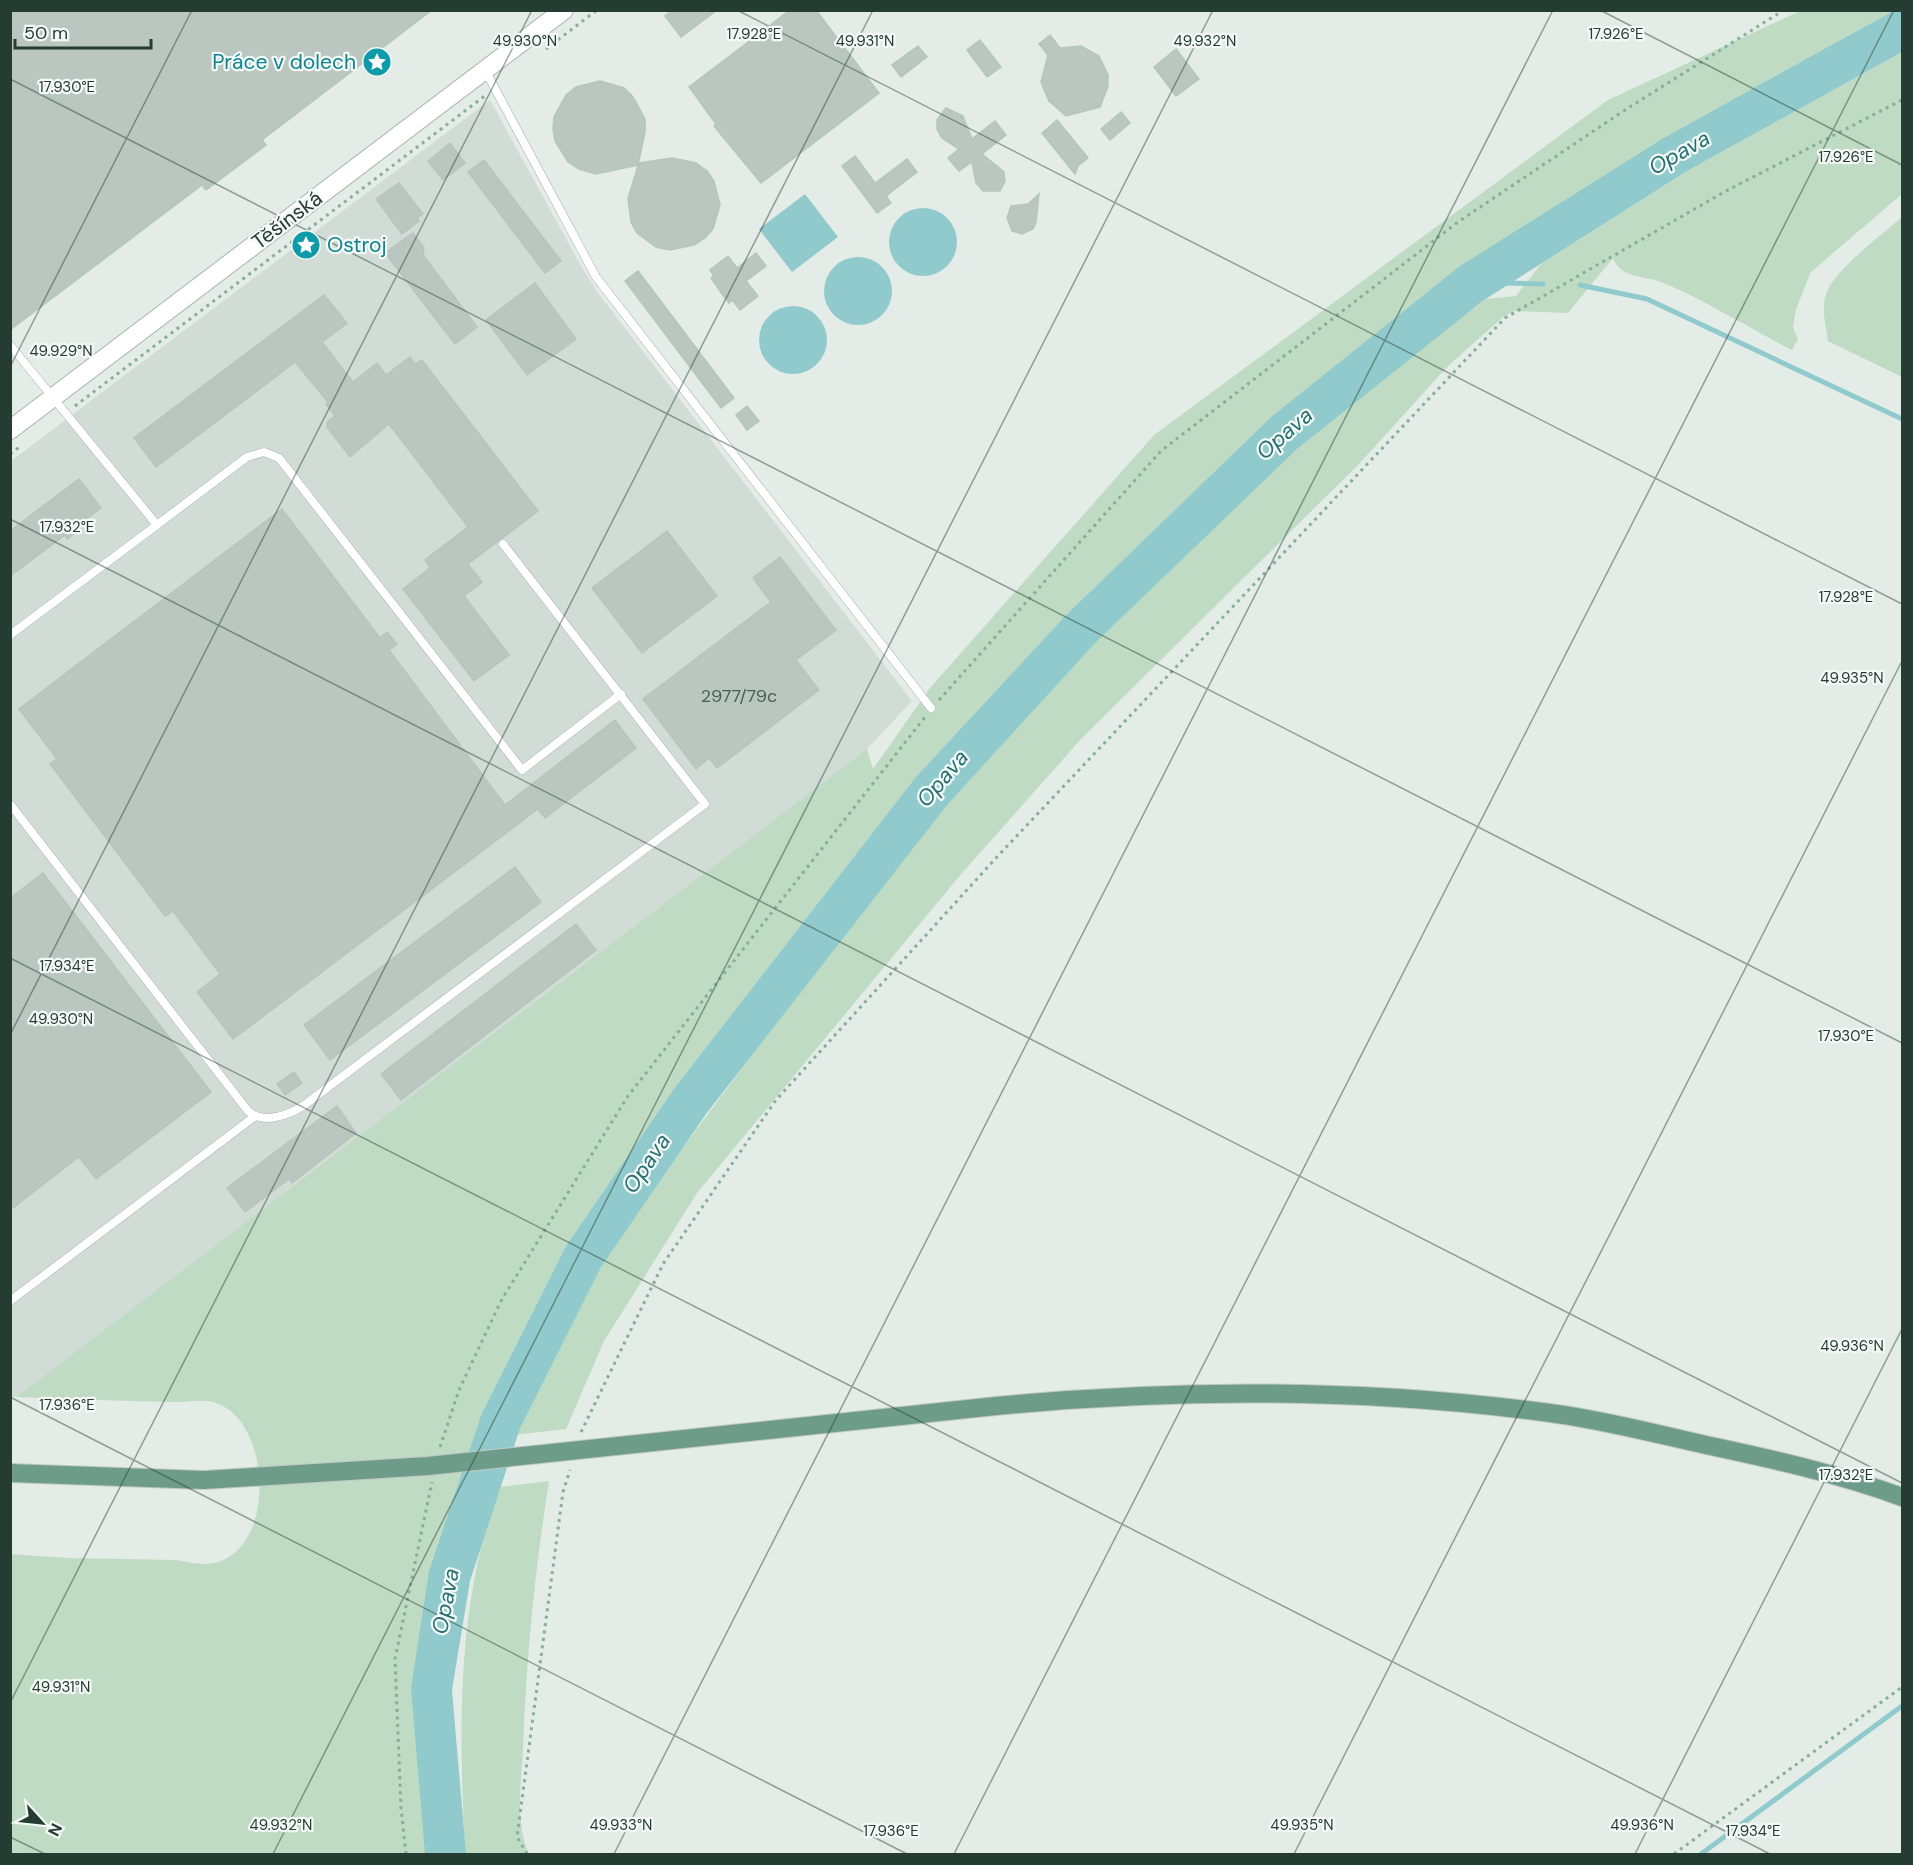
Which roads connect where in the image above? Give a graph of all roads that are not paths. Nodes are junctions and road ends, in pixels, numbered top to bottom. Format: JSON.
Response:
{"nodes":[{"id":1,"x":564,"y":10,"type":"edge"},
{"id":2,"x":485,"y":70,"type":"junction"},
{"id":3,"x":10,"y":345,"type":"edge"},
{"id":4,"x":54,"y":397,"type":"junction"},
{"id":5,"x":10,"y":430,"type":"edge"},
{"id":6,"x":156,"y":525,"type":"junction"},
{"id":7,"x":503,"y":544,"type":"dead end"},
{"id":8,"x":10,"y":635,"type":"edge"},
{"id":9,"x":621,"y":694,"type":"junction"},
{"id":10,"x":931,"y":708,"type":"road end"},
{"id":11,"x":10,"y":804,"type":"edge"},
{"id":12,"x":254,"y":1117,"type":"junction"},
{"id":13,"x":10,"y":1301,"type":"edge"},
{"id":14,"x":10,"y":1473,"type":"edge"},
{"id":15,"x":1902,"y":1497,"type":"edge"}],
"edges":[{"from":1,"to":2,"type":"street","name":"Těšínská"},
{"from":2,"to":4,"type":"street","name":"Těšínská"},
{"from":2,"to":10,"type":"lane"},
{"from":3,"to":4,"type":"lane"},
{"from":4,"to":5,"type":"street","name":"Těšínská"},
{"from":4,"to":6,"type":"lane"},
{"from":6,"to":8,"type":"lane"},
{"from":6,"to":9,"type":"lane"},
{"from":7,"to":9,"type":"lane"},
{"from":9,"to":12,"type":"lane"},
{"from":11,"to":12,"type":"lane"},
{"from":12,"to":13,"type":"lane"},
{"from":14,"to":15,"type":"main road","bridge":true}]}
